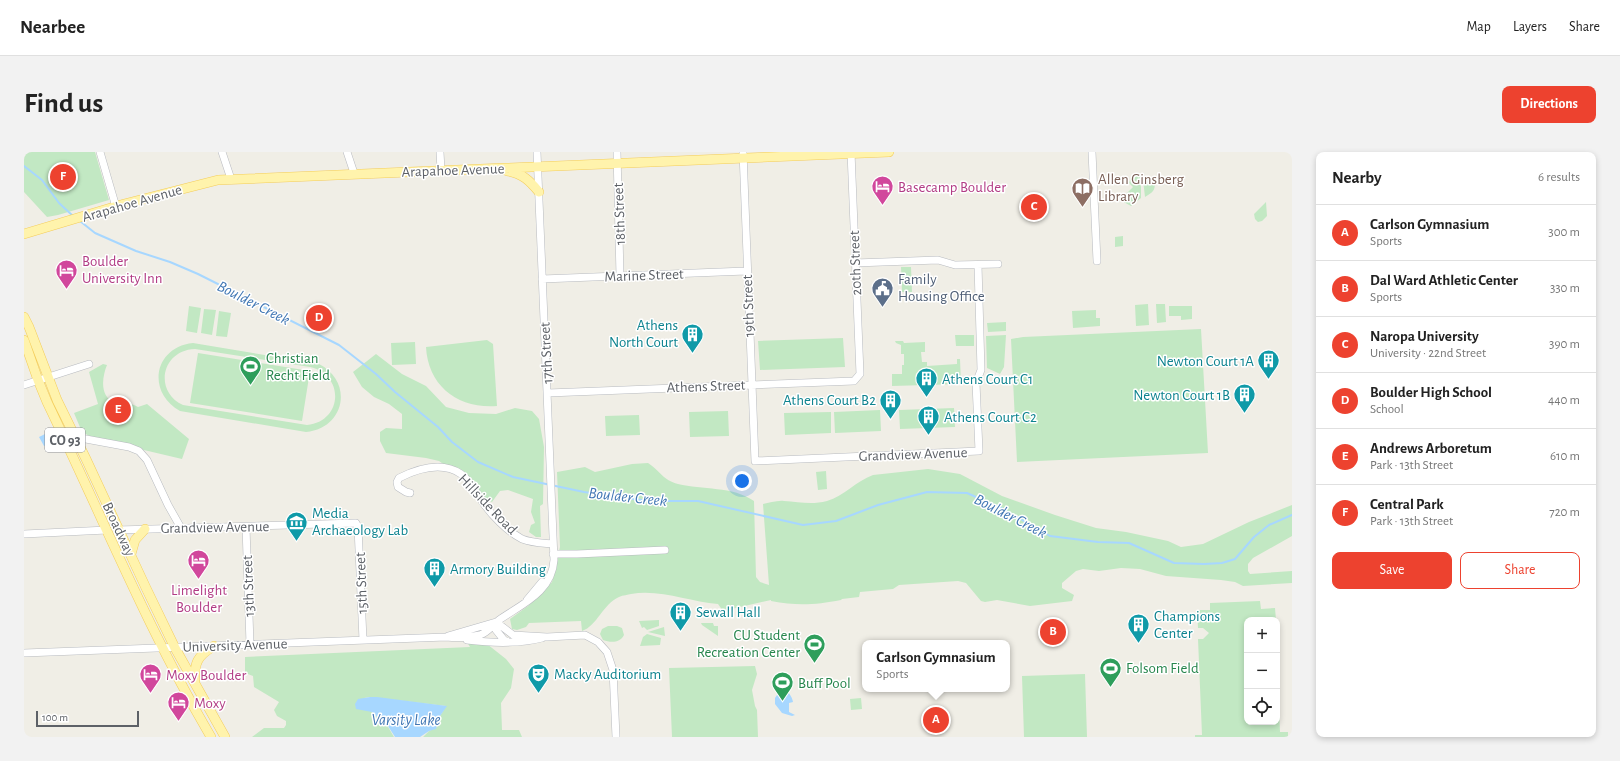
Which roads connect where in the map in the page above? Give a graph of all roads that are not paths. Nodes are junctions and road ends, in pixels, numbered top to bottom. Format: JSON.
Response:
{"nodes":[{"id":1,"x":100,"y":152,"type":"edge"},
{"id":2,"x":222,"y":152,"type":"edge"},
{"id":3,"x":347,"y":152,"type":"edge"},
{"id":4,"x":440,"y":152,"type":"edge"},
{"id":5,"x":538,"y":152,"type":"edge"},
{"id":6,"x":617,"y":152,"type":"edge"},
{"id":7,"x":889,"y":152,"type":"edge"},
{"id":8,"x":1092,"y":152,"type":"edge"},
{"id":9,"x":851,"y":153,"type":"edge"},
{"id":10,"x":743,"y":155,"type":"edge"},
{"id":11,"x":617,"y":163,"type":"junction"},
{"id":12,"x":538,"y":166,"type":"junction"},
{"id":13,"x":489,"y":168,"type":"junction"},
{"id":14,"x":441,"y":170,"type":"junction"},
{"id":15,"x":354,"y":173,"type":"junction"},
{"id":16,"x":231,"y":179,"type":"junction"},
{"id":17,"x":539,"y":192,"type":"junction"},
{"id":18,"x":116,"y":207,"type":"junction"},
{"id":19,"x":24,"y":234,"type":"edge"},
{"id":20,"x":1097,"y":261,"type":"dead end"},
{"id":21,"x":855,"y":263,"type":"junction"},
{"id":22,"x":998,"y":264,"type":"dead end"},
{"id":23,"x":978,"y":265,"type":"junction"},
{"id":24,"x":746,"y":272,"type":"junction"},
{"id":25,"x":620,"y":276,"type":"junction"},
{"id":26,"x":542,"y":279,"type":"junction"},
{"id":27,"x":24,"y":317,"type":"edge"},
{"id":28,"x":24,"y":340,"type":"edge"},
{"id":29,"x":89,"y":364,"type":"dead end"},
{"id":30,"x":860,"y":374,"type":"joint"},
{"id":31,"x":47,"y":377,"type":"junction"},
{"id":32,"x":38,"y":380,"type":"junction"},
{"id":33,"x":751,"y":384,"type":"junction"},
{"id":34,"x":24,"y":385,"type":"edge"},
{"id":35,"x":548,"y":393,"type":"junction"},
{"id":36,"x":75,"y":438,"type":"junction"},
{"id":37,"x":755,"y":461,"type":"joint"},
{"id":38,"x":410,"y":493,"type":"dead end"},
{"id":39,"x":99,"y":513,"type":"junction"},
{"id":40,"x":246,"y":527,"type":"junction"},
{"id":41,"x":358,"y":527,"type":"joint"},
{"id":42,"x":181,"y":528,"type":"junction"},
{"id":43,"x":145,"y":529,"type":"junction"},
{"id":44,"x":107,"y":530,"type":"junction"},
{"id":45,"x":118,"y":530,"type":"junction"},
{"id":46,"x":24,"y":534,"type":"edge"},
{"id":47,"x":553,"y":544,"type":"junction"},
{"id":48,"x":665,"y":550,"type":"dead end"},
{"id":49,"x":131,"y":554,"type":"junction"},
{"id":50,"x":553,"y":554,"type":"junction"},
{"id":51,"x":496,"y":622,"type":"junction"},
{"id":52,"x":547,"y":636,"type":"junction"},
{"id":53,"x":446,"y":637,"type":"junction"},
{"id":54,"x":459,"y":638,"type":"junction"},
{"id":55,"x":363,"y":640,"type":"junction"},
{"id":56,"x":508,"y":642,"type":"junction"},
{"id":57,"x":250,"y":644,"type":"junction"},
{"id":58,"x":214,"y":646,"type":"junction"},
{"id":59,"x":163,"y":648,"type":"junction"},
{"id":60,"x":175,"y":648,"type":"junction"},
{"id":61,"x":24,"y":653,"type":"edge"},
{"id":62,"x":195,"y":684,"type":"junction"},
{"id":63,"x":211,"y":737,"type":"edge"},
{"id":64,"x":225,"y":737,"type":"edge"},
{"id":65,"x":616,"y":737,"type":"edge"}],
"edges":[{"from":1,"to":18,"type":"street"},
{"from":2,"to":16,"type":"street"},
{"from":3,"to":15,"type":"street"},
{"from":4,"to":14,"type":"street"},
{"from":5,"to":12,"type":"street","name":"17th Street"},
{"from":6,"to":11,"type":"street","name":"18th Street"},
{"from":7,"to":9,"type":"main road","name":"Arapahoe Avenue"},
{"from":8,"to":20,"type":"street"},
{"from":9,"to":10,"type":"main road","name":"Arapahoe Avenue"},
{"from":9,"to":21,"type":"street","name":"20th Street"},
{"from":10,"to":11,"type":"main road","name":"Arapahoe Avenue"},
{"from":10,"to":24,"type":"street","name":"19th Street"},
{"from":11,"to":12,"type":"main road","name":"Arapahoe Avenue"},
{"from":11,"to":25,"type":"street","name":"18th Street"},
{"from":12,"to":13,"type":"main road","name":"Arapahoe Avenue"},
{"from":12,"to":17,"type":"street","name":"17th Street"},
{"from":13,"to":14,"type":"main road","name":"Arapahoe Avenue"},
{"from":13,"to":17,"type":"main road"},
{"from":14,"to":15,"type":"main road","name":"Arapahoe Avenue"},
{"from":15,"to":16,"type":"main road","name":"Arapahoe Avenue"},
{"from":16,"to":18,"type":"main road","name":"Arapahoe Avenue"},
{"from":17,"to":26,"type":"street","name":"17th Street"},
{"from":18,"to":19,"type":"main road","name":"Arapahoe Avenue"},
{"from":21,"to":23,"type":"street"},
{"from":21,"to":30,"type":"street","name":"20th Street"},
{"from":22,"to":23,"type":"street"},
{"from":23,"to":37,"type":"street","name":"Grandview Avenue"},
{"from":24,"to":25,"type":"street","name":"Marine Street"},
{"from":24,"to":33,"type":"street","name":"19th Street"},
{"from":25,"to":26,"type":"street","name":"Marine Street"},
{"from":26,"to":35,"type":"street","name":"17th Street"},
{"from":27,"to":31,"type":"main road","name":"Broadway","number":"CO 93"},
{"from":28,"to":32,"type":"main road","name":"Broadway","number":"CO 93"},
{"from":29,"to":31,"type":"street"},
{"from":30,"to":33,"type":"street","name":"Athens Street"},
{"from":31,"to":32,"type":"street"},
{"from":31,"to":36,"type":"main road","name":"Broadway","number":"CO 93"},
{"from":32,"to":34,"type":"street"},
{"from":32,"to":39,"type":"main road","name":"Broadway","number":"CO 93"},
{"from":33,"to":35,"type":"street","name":"Athens Street"},
{"from":33,"to":37,"type":"street","name":"19th Street"},
{"from":35,"to":47,"type":"street","name":"17th Street"},
{"from":36,"to":42,"type":"street"},
{"from":36,"to":45,"type":"main road","name":"Broadway","number":"CO 93"},
{"from":38,"to":47,"type":"street","name":"Hillside Road"},
{"from":39,"to":44,"type":"main road","name":"Broadway","number":"CO 93"},
{"from":39,"to":45,"type":"main road"},
{"from":40,"to":41,"type":"street","name":"Grandview Avenue"},
{"from":40,"to":42,"type":"street","name":"Grandview Avenue"},
{"from":40,"to":57,"type":"street","name":"13th Street"},
{"from":41,"to":55,"type":"street","name":"15th Street"},
{"from":42,"to":43,"type":"street","name":"Grandview Avenue"},
{"from":43,"to":45,"type":"street","name":"Grandview Avenue"},
{"from":43,"to":49,"type":"main road"},
{"from":44,"to":46,"type":"street"},
{"from":44,"to":59,"type":"main road","name":"Broadway","number":"CO 93"},
{"from":45,"to":49,"type":"main road","name":"Broadway","number":"CO 93"},
{"from":47,"to":50,"type":"street","name":"17th Street"},
{"from":48,"to":50,"type":"street"},
{"from":49,"to":60,"type":"main road","name":"Broadway","number":"CO 93"},
{"from":50,"to":51,"type":"street","name":"17th Street"},
{"from":51,"to":52,"type":"street"},
{"from":51,"to":53,"type":"street","name":"University Avenue"},
{"from":51,"to":54,"type":"street","name":"University Avenue"},
{"from":51,"to":56,"type":"street"},
{"from":52,"to":56,"type":"street"},
{"from":52,"to":65,"type":"street"},
{"from":53,"to":54,"type":"street","name":"University Avenue"},
{"from":53,"to":55,"type":"street","name":"University Avenue"},
{"from":54,"to":56,"type":"street"},
{"from":55,"to":57,"type":"street","name":"University Avenue"},
{"from":57,"to":58,"type":"street","name":"University Avenue"},
{"from":58,"to":60,"type":"street","name":"University Avenue"},
{"from":58,"to":62,"type":"main road"},
{"from":59,"to":60,"type":"street","name":"University Avenue"},
{"from":59,"to":61,"type":"street","name":"University Avenue"},
{"from":59,"to":63,"type":"main road","name":"Broadway","number":"CO 93"},
{"from":60,"to":62,"type":"main road","name":"Broadway","number":"CO 93"},
{"from":62,"to":64,"type":"main road","name":"Broadway","number":"CO 93"}]}
